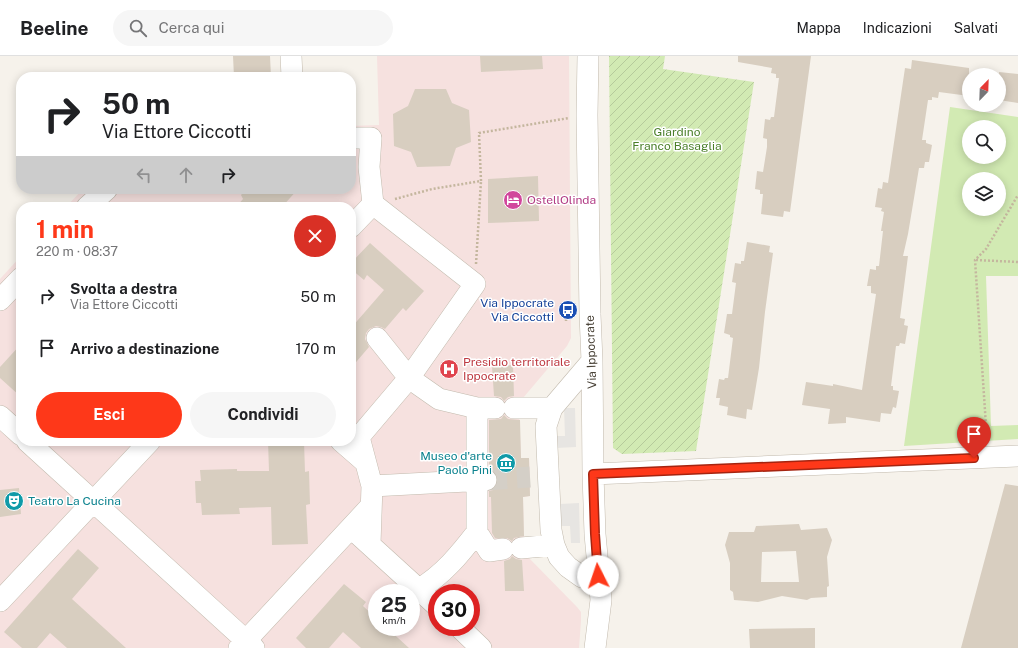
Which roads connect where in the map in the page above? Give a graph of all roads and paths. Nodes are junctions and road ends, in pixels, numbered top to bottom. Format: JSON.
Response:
{"nodes":[{"id":1,"x":291,"y":56,"type":"edge"},
{"id":2,"x":588,"y":56,"type":"edge"},
{"id":3,"x":292,"y":72,"type":"edge"},
{"id":4,"x":587,"y":115,"type":"junction"},
{"id":5,"x":356,"y":138,"type":"edge"},
{"id":6,"x":481,"y":180,"type":"junction"},
{"id":7,"x":102,"y":194,"type":"edge"},
{"id":8,"x":1018,"y":195,"type":"edge"},
{"id":9,"x":93,"y":202,"type":"edge"},
{"id":10,"x":372,"y":204,"type":"junction"},
{"id":11,"x":356,"y":222,"type":"edge"},
{"id":12,"x":975,"y":260,"type":"junction"},
{"id":13,"x":1018,"y":262,"type":"edge"},
{"id":14,"x":16,"y":283,"type":"edge"},
{"id":15,"x":475,"y":284,"type":"junction"},
{"id":16,"x":0,"y":300,"type":"edge"},
{"id":17,"x":567,"y":300,"type":"dead end"},
{"id":18,"x":566,"y":321,"type":"dead end"},
{"id":19,"x":377,"y":338,"type":"dead end"},
{"id":20,"x":592,"y":361,"type":"junction"},
{"id":21,"x":409,"y":378,"type":"junction"},
{"id":22,"x":495,"y":408,"type":"junction"},
{"id":23,"x":552,"y":408,"type":"junction"},
{"id":24,"x":0,"y":416,"type":"edge"},
{"id":25,"x":16,"y":430,"type":"edge"},
{"id":26,"x":32,"y":446,"type":"edge"},
{"id":27,"x":145,"y":446,"type":"edge"},
{"id":28,"x":347,"y":446,"type":"edge"},
{"id":29,"x":1018,"y":456,"type":"edge"},
{"id":30,"x":988,"y":457,"type":"junction"},
{"id":31,"x":364,"y":461,"type":"junction"},
{"id":32,"x":593,"y":474,"type":"junction"},
{"id":33,"x":481,"y":480,"type":"junction"},
{"id":34,"x":372,"y":486,"type":"junction"},
{"id":35,"x":94,"y":502,"type":"junction"},
{"id":36,"x":370,"y":507,"type":"junction"},
{"id":37,"x":351,"y":527,"type":"junction"},
{"id":38,"x":477,"y":532,"type":"junction"},
{"id":39,"x":370,"y":544,"type":"junction"},
{"id":40,"x":554,"y":545,"type":"junction"},
{"id":41,"x":598,"y":576,"type":"junction"},
{"id":42,"x":414,"y":584,"type":"edge"},
{"id":43,"x":420,"y":588,"type":"edge"},
{"id":44,"x":420,"y":590,"type":"edge"},
{"id":45,"x":428,"y":598,"type":"edge"},
{"id":46,"x":0,"y":601,"type":"edge"},
{"id":47,"x":468,"y":636,"type":"edge"},
{"id":48,"x":246,"y":646,"type":"edge"},
{"id":49,"x":481,"y":648,"type":"edge"},
{"id":50,"x":595,"y":648,"type":"edge"}],
"edges":[{"from":1,"to":3,"type":"street"},
{"from":2,"to":4,"type":"street","name":"Via Ippocrate"},
{"from":4,"to":6,"type":"path"},
{"from":4,"to":20,"type":"street","name":"Via Ippocrate"},
{"from":5,"to":10,"type":"street"},
{"from":6,"to":10,"type":"path"},
{"from":6,"to":15,"type":"path"},
{"from":7,"to":9,"type":"street"},
{"from":8,"to":12,"type":"path"},
{"from":10,"to":11,"type":"street"},
{"from":10,"to":15,"type":"street"},
{"from":12,"to":13,"type":"path"},
{"from":12,"to":30,"type":"path"},
{"from":14,"to":16,"type":"street"},
{"from":15,"to":21,"type":"street"},
{"from":17,"to":18,"type":"path"},
{"from":19,"to":21,"type":"street"},
{"from":20,"to":23,"type":"street"},
{"from":20,"to":32,"type":"street","name":"Via Ippocrate"},
{"from":21,"to":22,"type":"street"},
{"from":21,"to":31,"type":"street"},
{"from":22,"to":23,"type":"street"},
{"from":22,"to":33,"type":"street"},
{"from":23,"to":40,"type":"street"},
{"from":24,"to":25,"type":"street"},
{"from":26,"to":35,"type":"street"},
{"from":27,"to":35,"type":"street"},
{"from":28,"to":31,"type":"street"},
{"from":29,"to":30,"type":"street"},
{"from":30,"to":32,"type":"street"},
{"from":31,"to":34,"type":"street"},
{"from":32,"to":41,"type":"street","name":"Via Ippocrate"},
{"from":33,"to":34,"type":"street"},
{"from":33,"to":38,"type":"street"},
{"from":34,"to":36,"type":"street"},
{"from":35,"to":46,"type":"street"},
{"from":35,"to":48,"type":"street"},
{"from":36,"to":37,"type":"street"},
{"from":36,"to":39,"type":"street"},
{"from":37,"to":39,"type":"street"},
{"from":37,"to":48,"type":"street"},
{"from":38,"to":40,"type":"street"},
{"from":38,"to":43,"type":"street"},
{"from":39,"to":42,"type":"street"},
{"from":40,"to":41,"type":"street"},
{"from":41,"to":50,"type":"street","name":"Via Ippocrate"},
{"from":44,"to":45,"type":"street"},
{"from":47,"to":49,"type":"street"}]}
